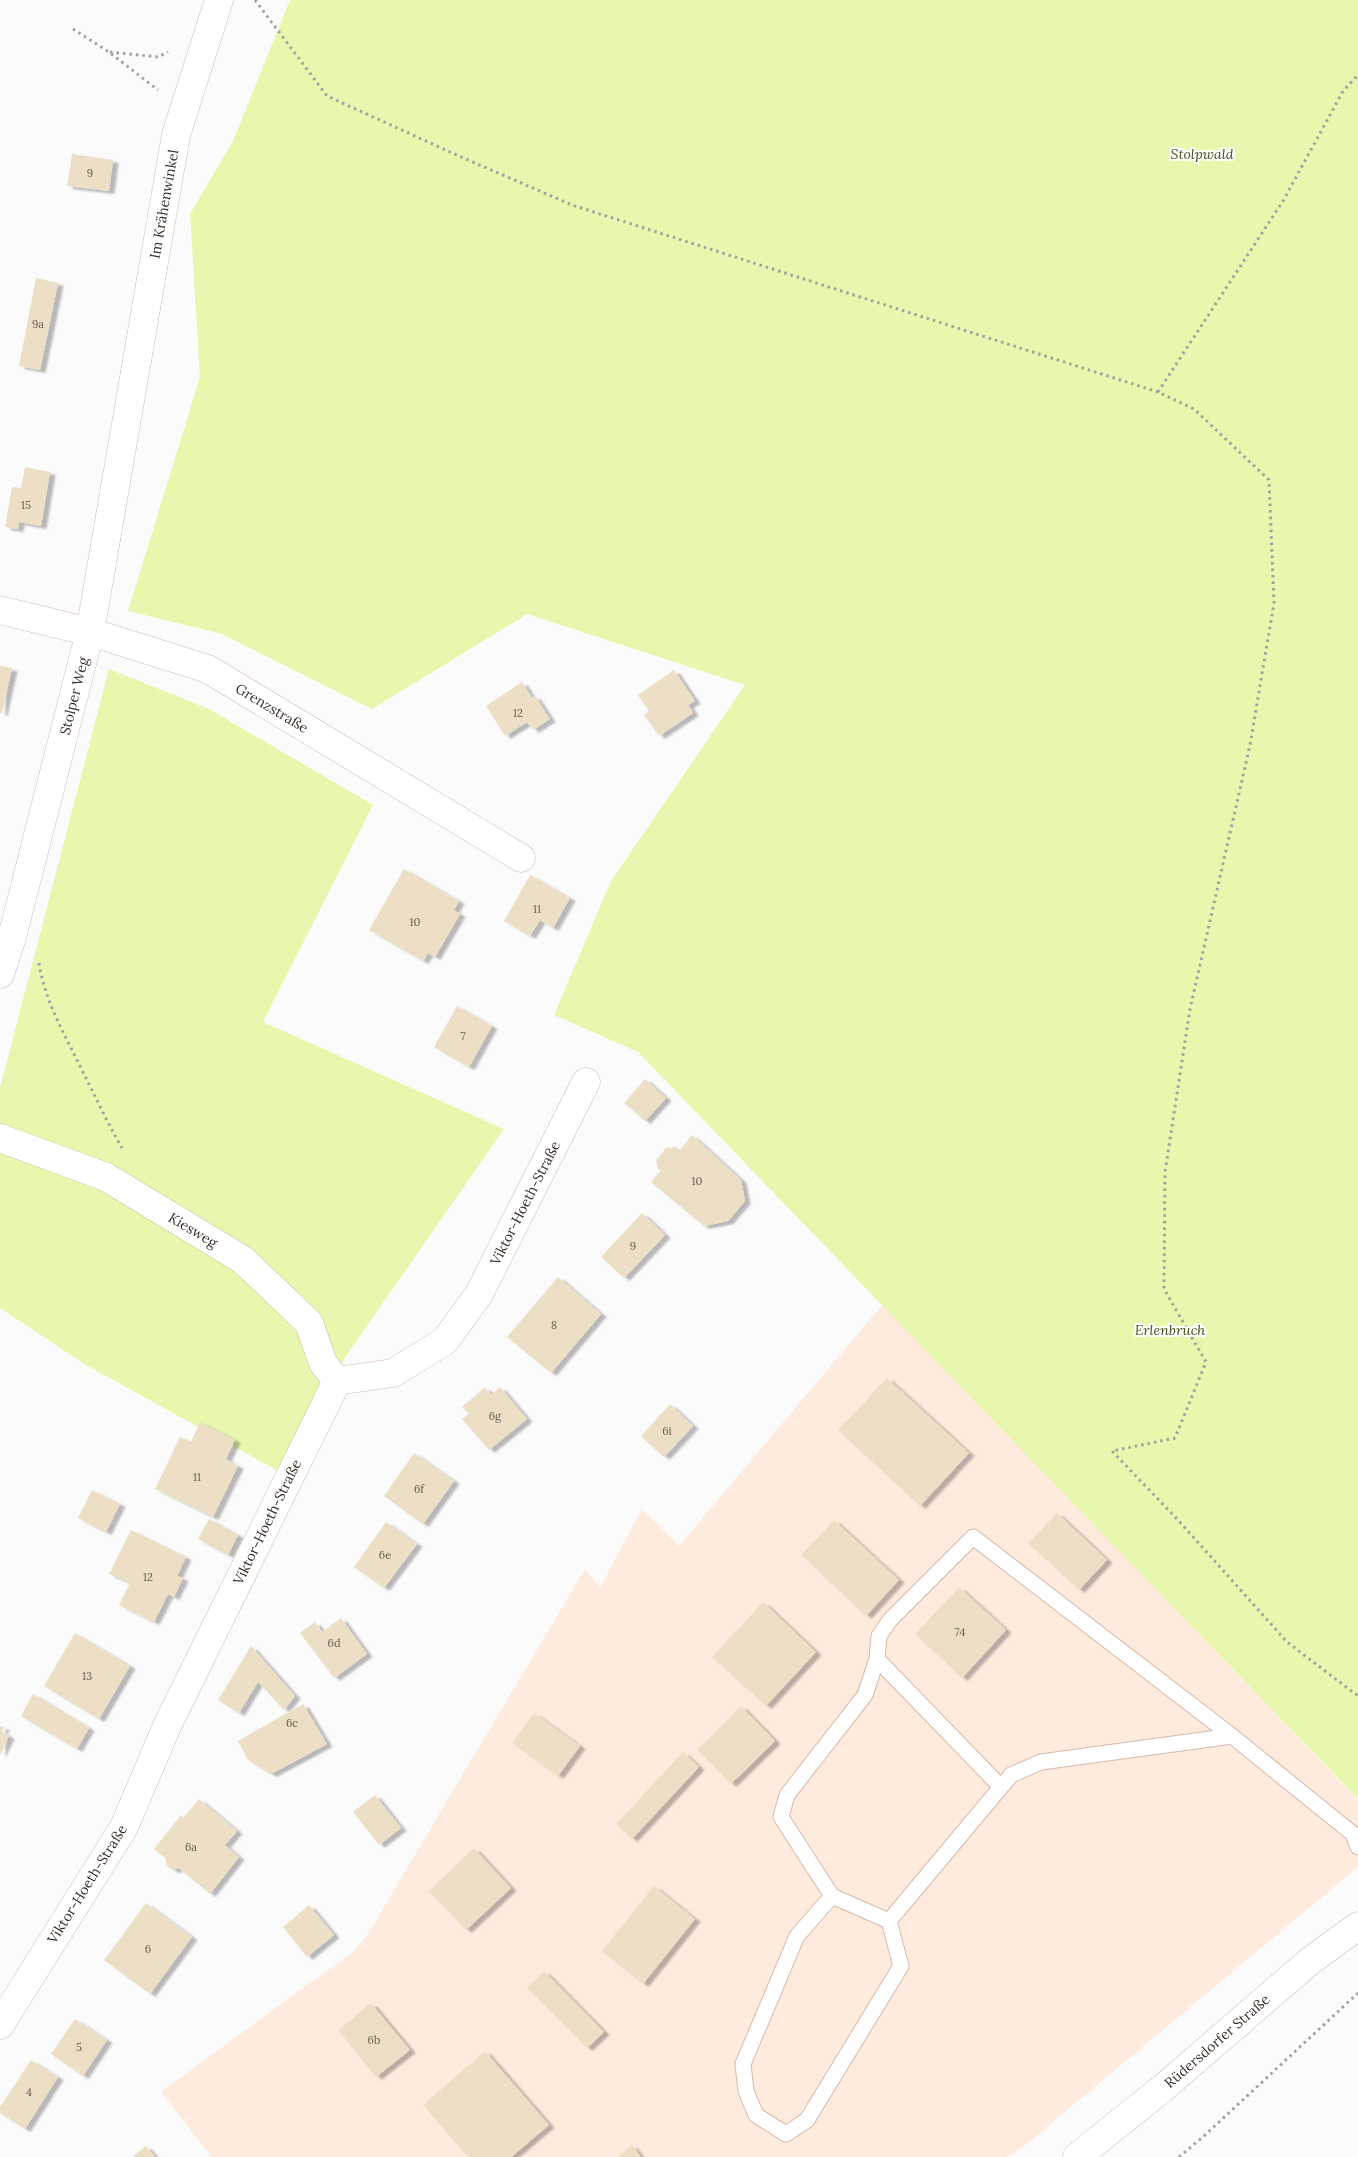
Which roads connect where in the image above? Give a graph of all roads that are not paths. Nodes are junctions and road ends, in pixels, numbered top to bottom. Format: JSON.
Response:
{"nodes":[{"id":1,"x":215,"y":12,"type":"edge"},
{"id":2,"x":128,"y":413,"type":"joint"},
{"id":3,"x":0,"y":610,"type":"edge"},
{"id":4,"x":90,"y":632,"type":"junction"},
{"id":5,"x":522,"y":858,"type":"dead end"},
{"id":6,"x":0,"y":974,"type":"edge"},
{"id":7,"x":586,"y":1082,"type":"dead end"},
{"id":8,"x":0,"y":1138,"type":"edge"},
{"id":9,"x":337,"y":1381,"type":"junction"},
{"id":10,"x":878,"y":1659,"type":"junction"},
{"id":11,"x":1232,"y":1736,"type":"junction"},
{"id":12,"x":1000,"y":1786,"type":"junction"},
{"id":13,"x":1358,"y":1847,"type":"edge"},
{"id":14,"x":832,"y":1896,"type":"junction"},
{"id":15,"x":889,"y":1921,"type":"junction"},
{"id":16,"x":1358,"y":1926,"type":"edge"},
{"id":17,"x":0,"y":2025,"type":"edge"},
{"id":18,"x":1077,"y":2157,"type":"edge"}],
"edges":[{"from":1,"to":2,"type":"street","name":"Im Krähenwinkel"},
{"from":2,"to":4,"type":"street","name":"Stolper Weg"},
{"from":3,"to":4,"type":"street","name":"Grenzstraße"},
{"from":4,"to":5,"type":"street","name":"Grenzstraße"},
{"from":4,"to":6,"type":"street","name":"Stolper Weg"},
{"from":7,"to":9,"type":"street","name":"Viktor-Hoeth-Straße"},
{"from":8,"to":9,"type":"street","name":"Kiesweg"},
{"from":9,"to":17,"type":"street","name":"Viktor-Hoeth-Straße"},
{"from":10,"to":11,"type":"lane"},
{"from":10,"to":12,"type":"lane"},
{"from":10,"to":14,"type":"lane"},
{"from":11,"to":12,"type":"lane"},
{"from":11,"to":13,"type":"lane"},
{"from":12,"to":15,"type":"lane"},
{"from":14,"to":15,"type":"lane"},
{"from":14,"to":15,"type":"lane"},
{"from":16,"to":18,"type":"street","name":"Rüdersdorfer Straße"}]}
